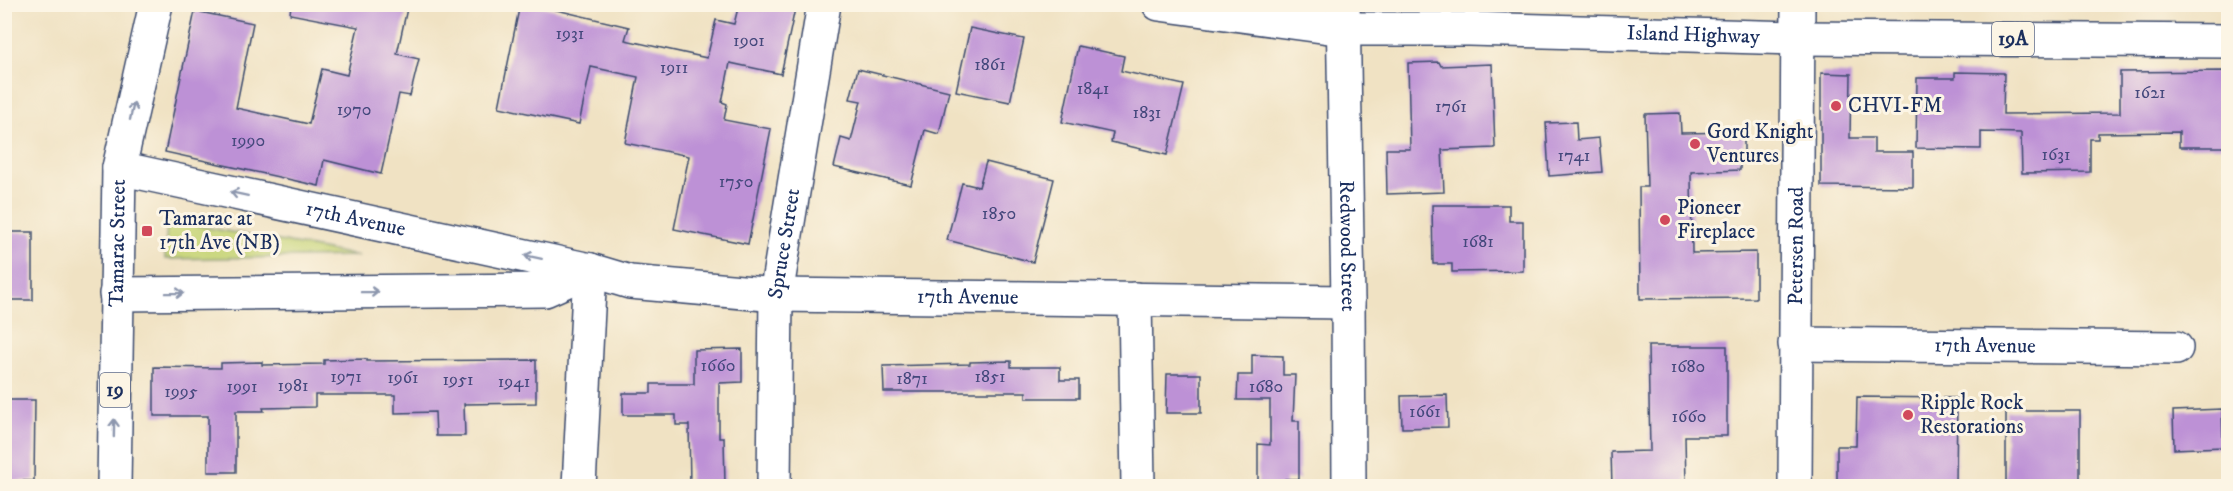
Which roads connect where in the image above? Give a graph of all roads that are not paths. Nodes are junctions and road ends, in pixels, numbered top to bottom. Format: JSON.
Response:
{"nodes":[{"id":1,"x":156,"y":4,"type":"edge"},
{"id":2,"x":824,"y":4,"type":"edge"},
{"id":3,"x":1159,"y":4,"type":"edge"},
{"id":4,"x":1798,"y":4,"type":"edge"},
{"id":5,"x":1344,"y":17,"type":"edge"},
{"id":6,"x":1797,"y":38,"type":"junction"},
{"id":7,"x":2229,"y":41,"type":"edge"},
{"id":8,"x":119,"y":168,"type":"junction"},
{"id":9,"x":590,"y":270,"type":"junction"},
{"id":10,"x":116,"y":294,"type":"junction"},
{"id":11,"x":776,"y":295,"type":"junction"},
{"id":12,"x":1135,"y":299,"type":"junction"},
{"id":13,"x":1348,"y":302,"type":"junction"},
{"id":14,"x":1795,"y":344,"type":"junction"},
{"id":15,"x":2176,"y":348,"type":"dead end"},
{"id":16,"x":114,"y":486,"type":"edge"},
{"id":17,"x":579,"y":486,"type":"edge"},
{"id":18,"x":774,"y":486,"type":"edge"},
{"id":19,"x":1137,"y":486,"type":"edge"},
{"id":20,"x":1349,"y":486,"type":"edge"},
{"id":21,"x":1795,"y":486,"type":"edge"}],
"edges":[{"from":8,"to":1,"type":"street","name":"Tamarac Street","number":"19","one_way":true},
{"from":2,"to":11,"type":"street","name":"Spruce Street"},
{"from":3,"to":5,"type":"street","name":"Island Highway","number":"19A"},
{"from":4,"to":6,"type":"street","name":"Petersen Road"},
{"from":5,"to":6,"type":"street","name":"Island Highway","number":"19A"},
{"from":5,"to":13,"type":"street","name":"Redwood Street"},
{"from":6,"to":7,"type":"street","name":"Island Highway","number":"19A"},
{"from":6,"to":14,"type":"street","name":"Petersen Road"},
{"from":9,"to":8,"type":"street","name":"17th Avenue","one_way":true},
{"from":8,"to":10,"type":"street","name":"Tamarac Street","number":"19"},
{"from":10,"to":9,"type":"street","one_way":true},
{"from":9,"to":11,"type":"street","name":"17th Avenue"},
{"from":9,"to":17,"type":"street"},
{"from":16,"to":10,"type":"street","name":"Tamarac Street","number":"19","one_way":true},
{"from":11,"to":12,"type":"street","name":"17th Avenue"},
{"from":11,"to":18,"type":"street","name":"Spruce Street"},
{"from":12,"to":13,"type":"street","name":"17th Avenue"},
{"from":12,"to":19,"type":"street"},
{"from":13,"to":20,"type":"street","name":"Redwood Street"},
{"from":14,"to":15,"type":"street","name":"17th Avenue"},
{"from":14,"to":21,"type":"street","name":"Petersen Road"}]}
